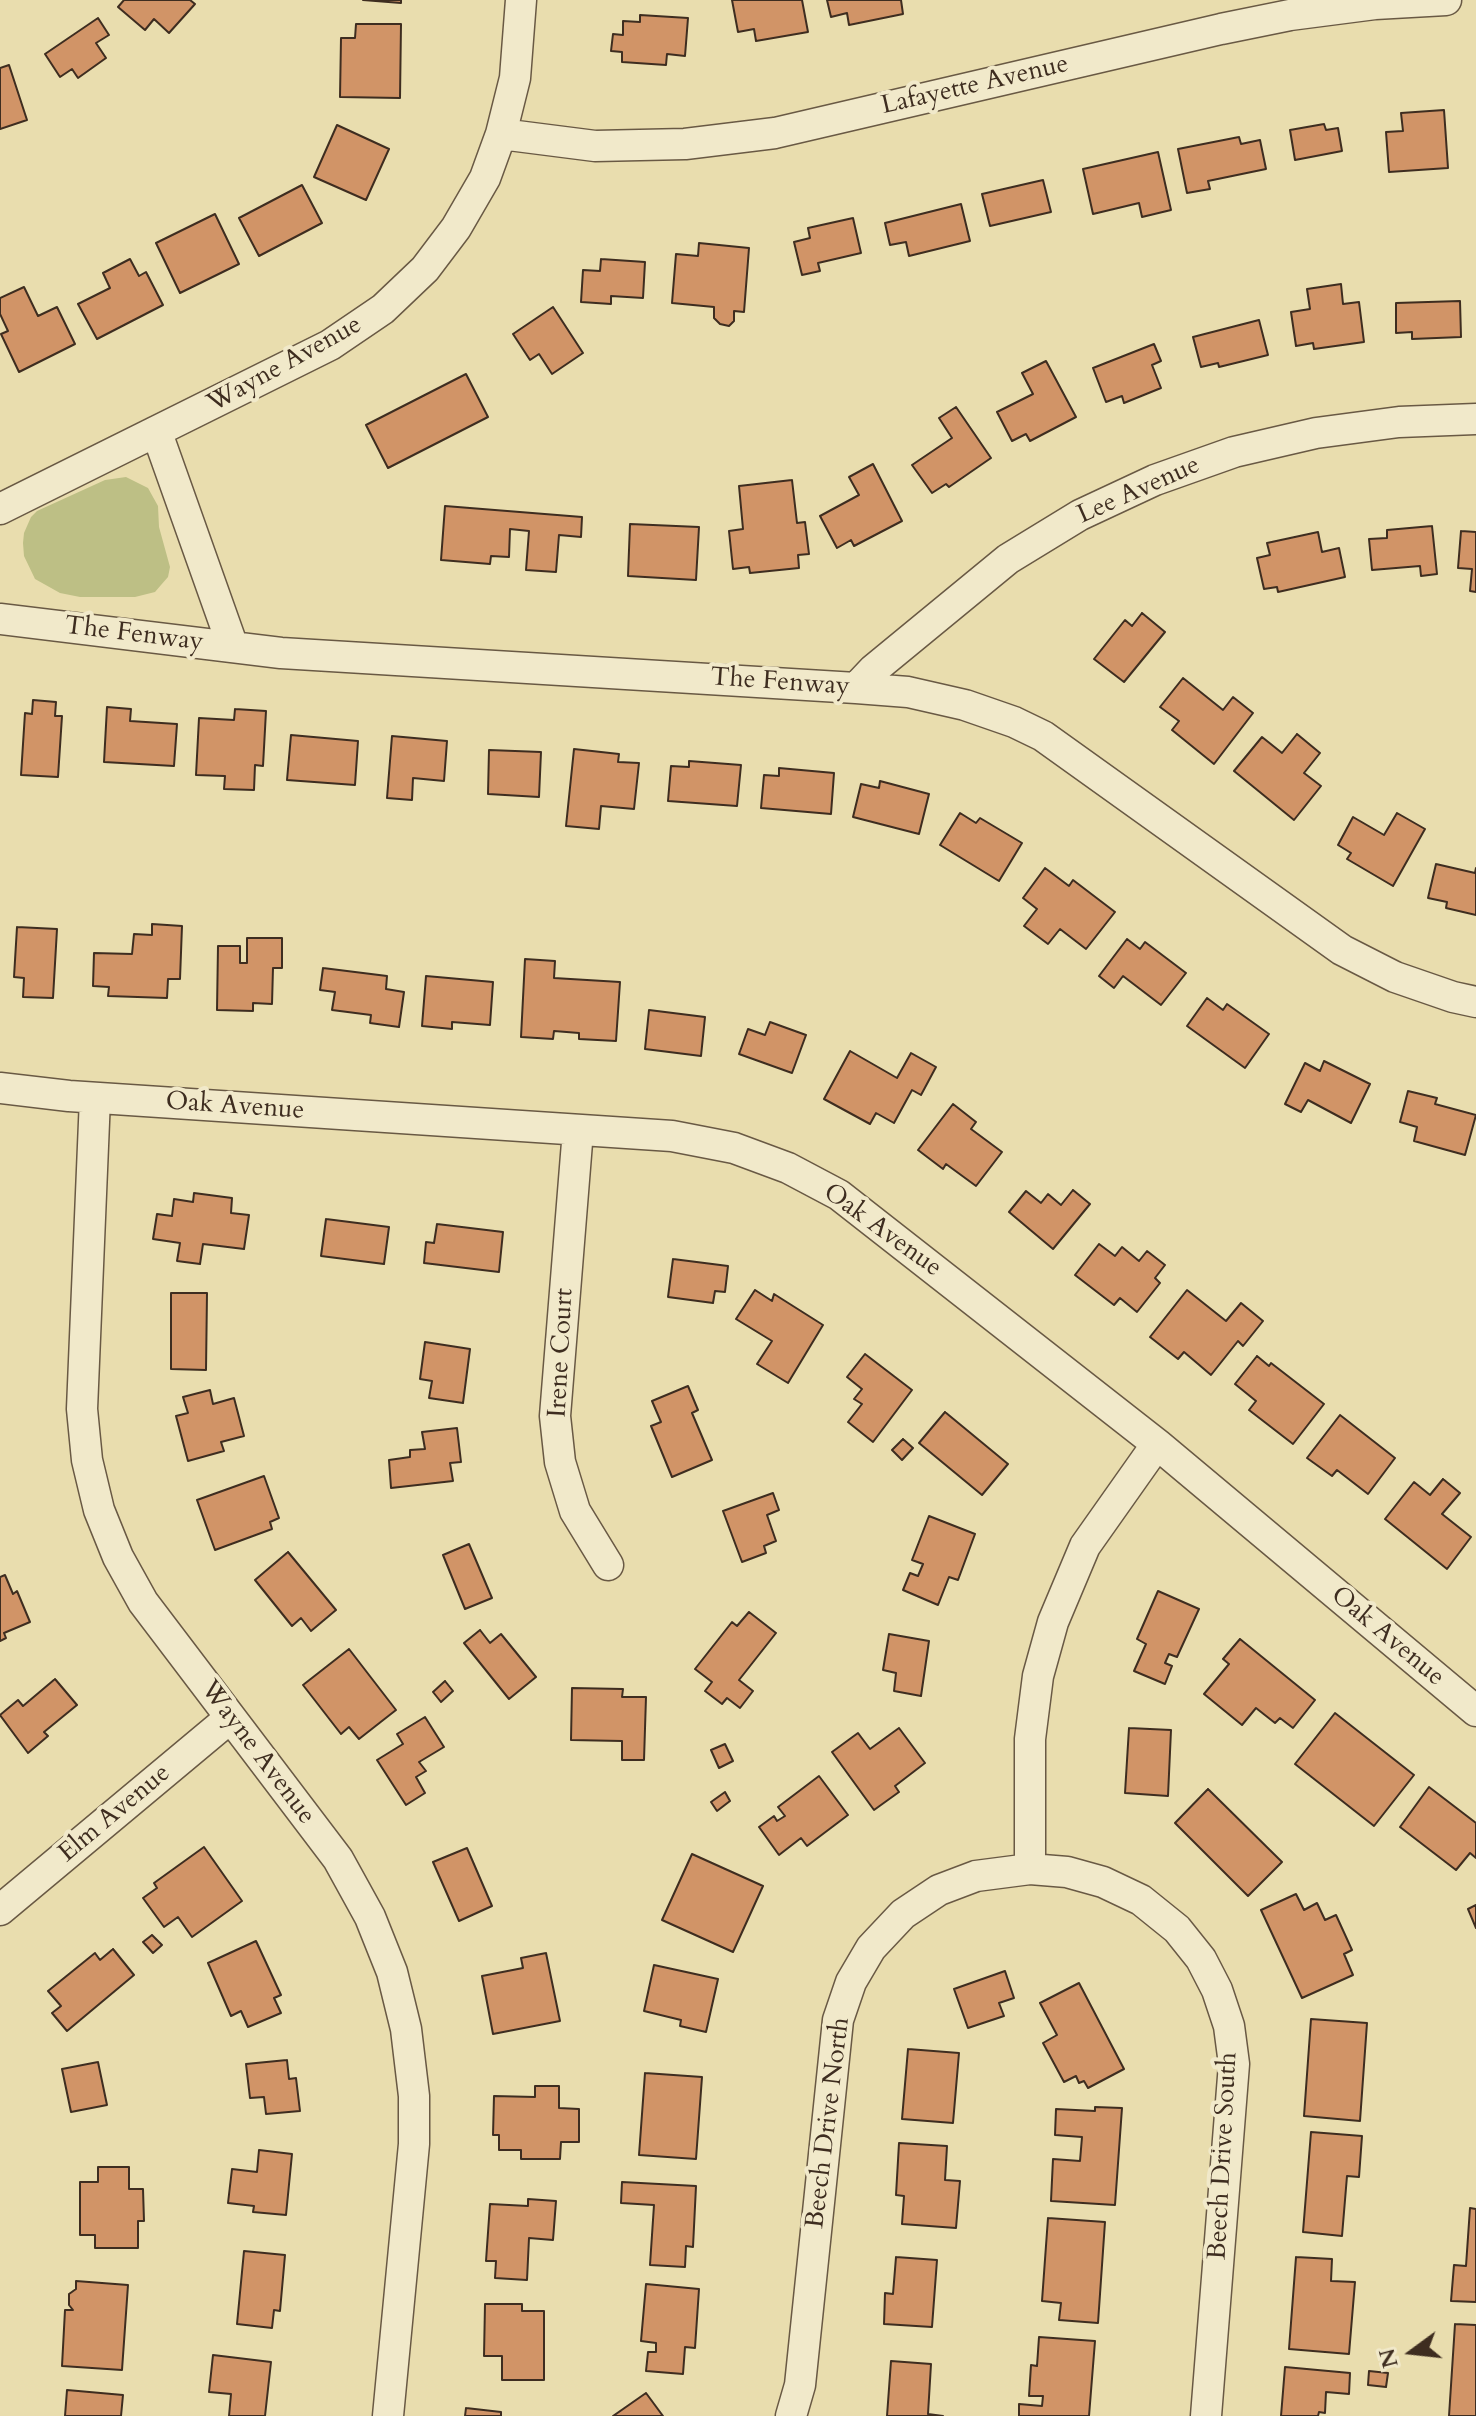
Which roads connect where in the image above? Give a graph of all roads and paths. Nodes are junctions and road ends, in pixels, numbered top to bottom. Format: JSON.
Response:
{"nodes":[{"id":1,"x":521,"y":0,"type":"edge"},
{"id":2,"x":1446,"y":0,"type":"edge"},
{"id":3,"x":501,"y":134,"type":"junction"},
{"id":4,"x":1476,"y":419,"type":"edge"},
{"id":5,"x":157,"y":433,"type":"junction"},
{"id":6,"x":0,"y":509,"type":"edge"},
{"id":7,"x":0,"y":619,"type":"edge"},
{"id":8,"x":233,"y":647,"type":"junction"},
{"id":9,"x":856,"y":688,"type":"junction"},
{"id":10,"x":1476,"y":1002,"type":"edge"},
{"id":11,"x":0,"y":1088,"type":"edge"},
{"id":12,"x":95,"y":1098,"type":"junction"},
{"id":13,"x":578,"y":1130,"type":"junction"},
{"id":14,"x":1157,"y":1444,"type":"junction"},
{"id":15,"x":608,"y":1565,"type":"dead end"},
{"id":16,"x":1476,"y":1711,"type":"edge"},
{"id":17,"x":230,"y":1718,"type":"junction"},
{"id":18,"x":1030,"y":1869,"type":"junction"},
{"id":19,"x":0,"y":1910,"type":"edge"},
{"id":20,"x":388,"y":2416,"type":"edge"},
{"id":21,"x":791,"y":2416,"type":"edge"},
{"id":22,"x":1206,"y":2416,"type":"edge"}],
"edges":[{"from":1,"to":3,"type":"street","name":"Wayne Avenue"},
{"from":2,"to":3,"type":"street","name":"Lafayette Avenue"},
{"from":3,"to":5,"type":"street","name":"Wayne Avenue"},
{"from":4,"to":9,"type":"street","name":"Lee Avenue"},
{"from":5,"to":6,"type":"street","name":"Wayne Avenue"},
{"from":5,"to":8,"type":"street"},
{"from":7,"to":8,"type":"street","name":"The Fenway"},
{"from":8,"to":9,"type":"street","name":"The Fenway"},
{"from":9,"to":10,"type":"street","name":"The Fenway"},
{"from":11,"to":12,"type":"street","name":"Oak Avenue"},
{"from":12,"to":13,"type":"street","name":"Oak Avenue"},
{"from":12,"to":17,"type":"street","name":"Wayne Avenue"},
{"from":13,"to":14,"type":"street","name":"Oak Avenue"},
{"from":13,"to":15,"type":"street","name":"Irene Court"},
{"from":14,"to":16,"type":"street","name":"Oak Avenue"},
{"from":14,"to":18,"type":"street"},
{"from":17,"to":19,"type":"street","name":"Elm Avenue"},
{"from":17,"to":20,"type":"street","name":"Wayne Avenue"},
{"from":18,"to":21,"type":"street","name":"Beech Drive North"},
{"from":18,"to":22,"type":"street","name":"Beech Drive South"}]}
